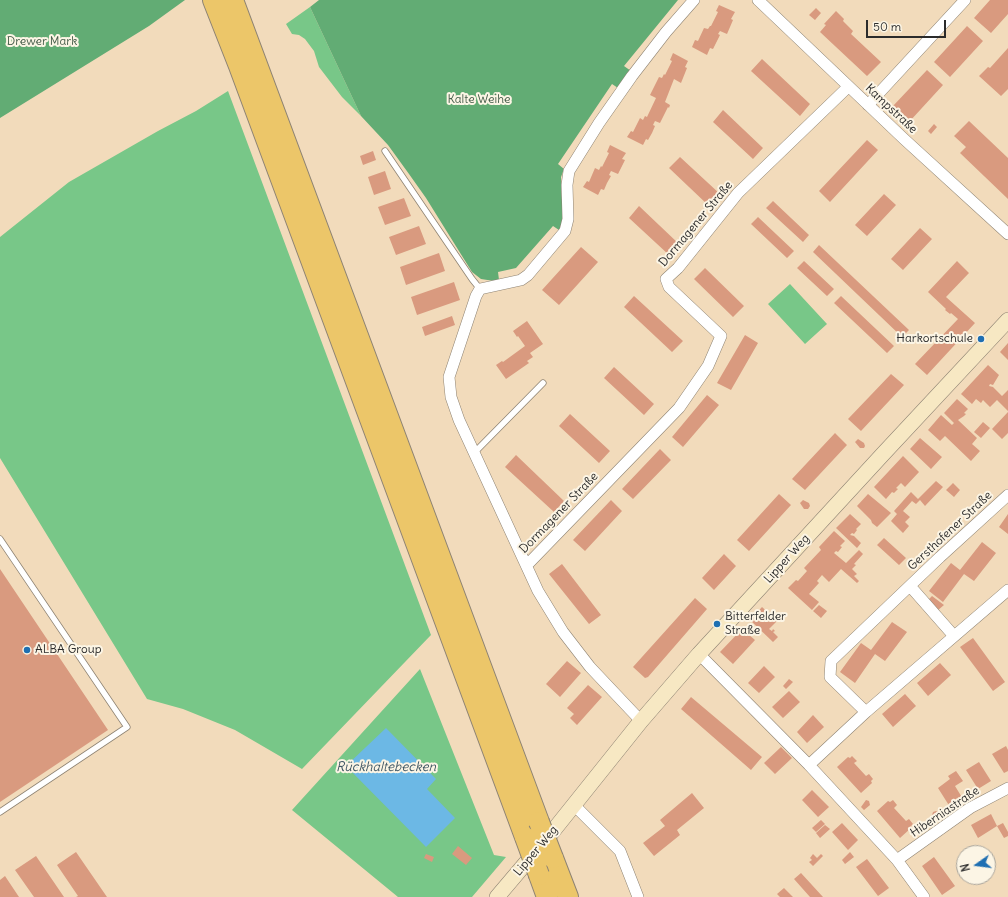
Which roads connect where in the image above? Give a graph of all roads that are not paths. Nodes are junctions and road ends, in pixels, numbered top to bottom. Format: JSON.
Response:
{"nodes":[{"id":1,"x":213,"y":0,"type":"edge"},
{"id":2,"x":233,"y":0,"type":"edge"},
{"id":3,"x":694,"y":0,"type":"edge"},
{"id":4,"x":758,"y":0,"type":"edge"},
{"id":5,"x":965,"y":0,"type":"edge"},
{"id":6,"x":246,"y":60,"type":"junction"},
{"id":7,"x":848,"y":87,"type":"junction"},
{"id":8,"x":868,"y":105,"type":"junction"},
{"id":9,"x":385,"y":151,"type":"dead end"},
{"id":10,"x":1008,"y":234,"type":"edge"},
{"id":11,"x":480,"y":289,"type":"junction"},
{"id":12,"x":1008,"y":320,"type":"edge"},
{"id":13,"x":543,"y":383,"type":"dead end"},
{"id":14,"x":474,"y":452,"type":"junction"},
{"id":15,"x":1008,"y":495,"type":"edge"},
{"id":16,"x":0,"y":539,"type":"edge"},
{"id":17,"x":527,"y":565,"type":"junction"},
{"id":18,"x":910,"y":586,"type":"junction"},
{"id":19,"x":1008,"y":590,"type":"edge"},
{"id":20,"x":954,"y":636,"type":"junction"},
{"id":21,"x":699,"y":654,"type":"junction"},
{"id":22,"x":866,"y":712,"type":"junction"},
{"id":23,"x":641,"y":721,"type":"junction"},
{"id":24,"x":809,"y":765,"type":"junction"},
{"id":25,"x":1008,"y":788,"type":"edge"},
{"id":26,"x":574,"y":805,"type":"junction"},
{"id":27,"x":0,"y":812,"type":"edge"},
{"id":28,"x":898,"y":860,"type":"junction"},
{"id":29,"x":497,"y":897,"type":"edge"},
{"id":30,"x":547,"y":897,"type":"edge"},
{"id":31,"x":568,"y":897,"type":"edge"},
{"id":32,"x":638,"y":897,"type":"edge"},
{"id":33,"x":924,"y":897,"type":"edge"}],
"edges":[{"from":1,"to":6,"type":"highway"},
{"from":2,"to":6,"type":"highway"},
{"from":3,"to":11,"type":"street"},
{"from":4,"to":7,"type":"street","name":"Kampstraße"},
{"from":5,"to":8,"type":"street"},
{"from":6,"to":30,"type":"highway","bridge":true},
{"from":6,"to":31,"type":"highway","bridge":true},
{"from":7,"to":8,"type":"street","name":"Kampstraße"},
{"from":7,"to":17,"type":"street","name":"Dormagener Straße"},
{"from":8,"to":10,"type":"street","name":"Kampstraße"},
{"from":9,"to":11,"type":"lane"},
{"from":11,"to":14,"type":"street","name":"Dormagener Straße"},
{"from":12,"to":21,"type":"street","name":"Lipper Weg"},
{"from":13,"to":14,"type":"lane"},
{"from":14,"to":17,"type":"street","name":"Dormagener Straße"},
{"from":15,"to":18,"type":"street","name":"Gersthofener Straße"},
{"from":16,"to":27,"type":"lane"},
{"from":17,"to":23,"type":"street","name":"Dormagener Straße"},
{"from":18,"to":20,"type":"street","name":"Gersthofener Straße"},
{"from":18,"to":22,"type":"street","name":"Gersthofener Straße"},
{"from":19,"to":20,"type":"street"},
{"from":20,"to":22,"type":"street"},
{"from":21,"to":23,"type":"street","name":"Lipper Weg"},
{"from":21,"to":24,"type":"street"},
{"from":22,"to":24,"type":"street"},
{"from":23,"to":26,"type":"street","name":"Lipper Weg"},
{"from":24,"to":28,"type":"street"},
{"from":25,"to":28,"type":"street","name":"Hiberniastraße"},
{"from":26,"to":29,"type":"street","name":"Lipper Weg"},
{"from":26,"to":32,"type":"street"},
{"from":28,"to":33,"type":"street"}]}
